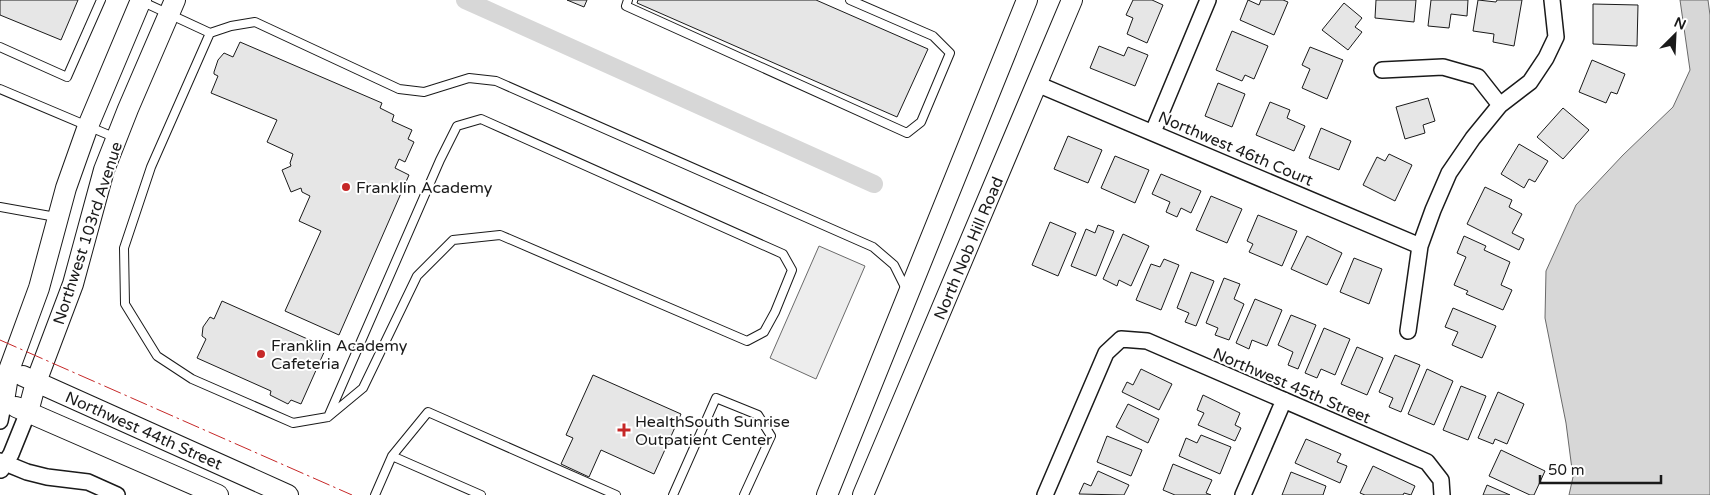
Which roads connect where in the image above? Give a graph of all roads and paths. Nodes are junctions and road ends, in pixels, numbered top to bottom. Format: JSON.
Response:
{"nodes":[{"id":1,"x":101,"y":0,"type":"edge"},
{"id":2,"x":140,"y":0,"type":"edge"},
{"id":3,"x":628,"y":0,"type":"edge"},
{"id":4,"x":850,"y":0,"type":"edge"},
{"id":5,"x":1026,"y":0,"type":"edge"},
{"id":6,"x":1072,"y":0,"type":"edge"},
{"id":7,"x":1208,"y":0,"type":"edge"},
{"id":8,"x":1552,"y":0,"type":"edge"},
{"id":9,"x":172,"y":7,"type":"edge"},
{"id":10,"x":210,"y":33,"type":"junction"},
{"id":11,"x":0,"y":47,"type":"edge"},
{"id":12,"x":1382,"y":70,"type":"dead end"},
{"id":13,"x":1037,"y":84,"type":"junction"},
{"id":14,"x":0,"y":89,"type":"edge"},
{"id":15,"x":1500,"y":105,"type":"junction"},
{"id":16,"x":88,"y":126,"type":"junction"},
{"id":17,"x":1153,"y":132,"type":"junction"},
{"id":18,"x":116,"y":138,"type":"junction"},
{"id":19,"x":0,"y":207,"type":"edge"},
{"id":20,"x":58,"y":218,"type":"junction"},
{"id":21,"x":1420,"y":246,"type":"junction"},
{"id":22,"x":908,"y":293,"type":"junction"},
{"id":23,"x":1408,"y":331,"type":"dead end"},
{"id":24,"x":4,"y":368,"type":"edge"},
{"id":25,"x":36,"y":382,"type":"junction"},
{"id":26,"x":2,"y":400,"type":"edge"},
{"id":27,"x":1284,"y":400,"type":"junction"},
{"id":28,"x":28,"y":412,"type":"junction"},
{"id":29,"x":328,"y":417,"type":"junction"},
{"id":30,"x":0,"y":421,"type":"edge"},
{"id":31,"x":392,"y":456,"type":"junction"},
{"id":32,"x":2,"y":465,"type":"edge"},
{"id":33,"x":1442,"y":487,"type":"edge"},
{"id":34,"x":601,"y":492,"type":"edge"},
{"id":35,"x":117,"y":495,"type":"edge"},
{"id":36,"x":218,"y":495,"type":"edge"},
{"id":37,"x":288,"y":495,"type":"edge"},
{"id":38,"x":375,"y":495,"type":"edge"},
{"id":39,"x":481,"y":495,"type":"edge"},
{"id":40,"x":616,"y":495,"type":"edge"},
{"id":41,"x":673,"y":495,"type":"edge"},
{"id":42,"x":744,"y":495,"type":"edge"},
{"id":43,"x":828,"y":495,"type":"edge"},
{"id":44,"x":863,"y":495,"type":"edge"},
{"id":45,"x":1045,"y":495,"type":"edge"},
{"id":46,"x":1244,"y":495,"type":"edge"}],
"edges":[{"from":1,"to":11,"type":"lane"},
{"from":2,"to":9,"type":"lane"},
{"from":2,"to":16,"type":"street","name":"Northwest 103rd Avenue"},
{"from":3,"to":4,"type":"lane"},
{"from":5,"to":22,"type":"street"},
{"from":6,"to":13,"type":"street","name":"North Nob Hill Road"},
{"from":7,"to":17,"type":"street"},
{"from":8,"to":15,"type":"street"},
{"from":9,"to":10,"type":"lane"},
{"from":9,"to":18,"type":"street","name":"Northwest 103rd Avenue"},
{"from":10,"to":22,"type":"lane"},
{"from":10,"to":29,"type":"lane"},
{"from":12,"to":15,"type":"street"},
{"from":13,"to":17,"type":"street","name":"Northwest 46th Court"},
{"from":13,"to":44,"type":"street","name":"North Nob Hill Road"},
{"from":14,"to":16,"type":"lane"},
{"from":15,"to":21,"type":"street"},
{"from":16,"to":18,"type":"lane"},
{"from":16,"to":20,"type":"street","name":"Northwest 103rd Avenue"},
{"from":17,"to":21,"type":"street","name":"Northwest 46th Court"},
{"from":18,"to":25,"type":"street","name":"Northwest 103rd Avenue"},
{"from":19,"to":20,"type":"lane"},
{"from":20,"to":24,"type":"street","name":"Northwest 103rd Avenue"},
{"from":21,"to":23,"type":"street"},
{"from":22,"to":43,"type":"street"},
{"from":24,"to":25,"type":"street","name":"Northwest 44th Street"},
{"from":24,"to":26,"type":"street","name":"Northwest 103rd Avenue"},
{"from":25,"to":28,"type":"street","name":"Northwest 103rd Avenue"},
{"from":25,"to":37,"type":"street","name":"Northwest 44th Street"},
{"from":26,"to":28,"type":"street","name":"Northwest 44th Street"},
{"from":26,"to":30,"type":"street"},
{"from":27,"to":33,"type":"street","name":"Northwest 45th Street"},
{"from":27,"to":45,"type":"street","name":"Northwest 45th Street"},
{"from":27,"to":46,"type":"street"},
{"from":28,"to":32,"type":"street"},
{"from":28,"to":36,"type":"street","name":"Northwest 44th Street"},
{"from":29,"to":29,"type":"lane"},
{"from":31,"to":34,"type":"lane"},
{"from":31,"to":38,"type":"lane"},
{"from":31,"to":39,"type":"lane"},
{"from":32,"to":35,"type":"street"},
{"from":34,"to":40,"type":"lane"},
{"from":41,"to":42,"type":"lane"}]}
